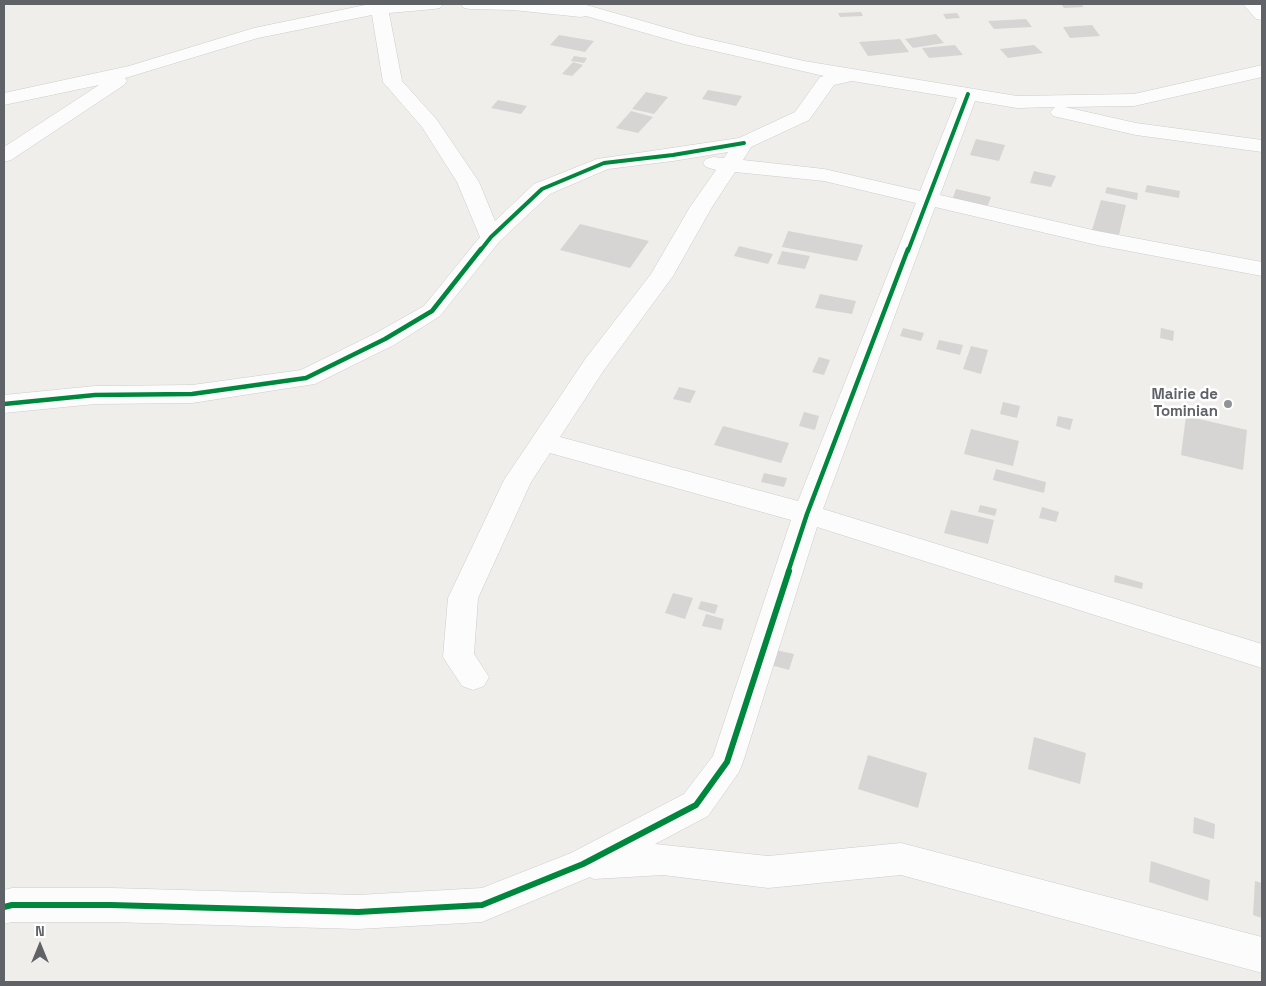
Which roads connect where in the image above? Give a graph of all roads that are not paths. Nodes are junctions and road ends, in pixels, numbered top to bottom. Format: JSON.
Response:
{"nodes":[{"id":1,"x":434,"y":4,"type":"edge"},
{"id":2,"x":470,"y":4,"type":"edge"},
{"id":3,"x":564,"y":4,"type":"edge"},
{"id":4,"x":1252,"y":4,"type":"edge"},
{"id":5,"x":379,"y":6,"type":"edge"},
{"id":6,"x":595,"y":14,"type":"junction"},
{"id":7,"x":1262,"y":15,"type":"edge"},
{"id":8,"x":135,"y":70,"type":"junction"},
{"id":9,"x":1262,"y":71,"type":"edge"},
{"id":10,"x":851,"y":75,"type":"junction"},
{"id":11,"x":968,"y":94,"type":"junction"},
{"id":12,"x":4,"y":99,"type":"edge"},
{"id":13,"x":1017,"y":102,"type":"junction"},
{"id":14,"x":744,"y":143,"type":"junction"},
{"id":15,"x":1262,"y":146,"type":"edge"},
{"id":16,"x":673,"y":155,"type":"junction"},
{"id":17,"x":4,"y":156,"type":"edge"},
{"id":18,"x":730,"y":166,"type":"junction"},
{"id":19,"x":926,"y":198,"type":"junction"},
{"id":20,"x":491,"y":237,"type":"junction"},
{"id":21,"x":1262,"y":269,"type":"edge"},
{"id":22,"x":4,"y":404,"type":"edge"},
{"id":23,"x":543,"y":442,"type":"junction"},
{"id":24,"x":807,"y":514,"type":"junction"},
{"id":25,"x":1262,"y":656,"type":"edge"},
{"id":26,"x":473,"y":677,"type":"dead end"},
{"id":27,"x":583,"y":864,"type":"junction"},
{"id":28,"x":4,"y":907,"type":"edge"},
{"id":29,"x":1262,"y":955,"type":"edge"}],
"edges":[{"from":1,"to":5,"type":"street"},
{"from":2,"to":6,"type":"street"},
{"from":3,"to":6,"type":"street"},
{"from":4,"to":7,"type":"street"},
{"from":5,"to":8,"type":"street"},
{"from":5,"to":20,"type":"street"},
{"from":6,"to":10,"type":"street"},
{"from":8,"to":12,"type":"street"},
{"from":8,"to":17,"type":"street"},
{"from":9,"to":13,"type":"street"},
{"from":10,"to":11,"type":"street"},
{"from":10,"to":14,"type":"street"},
{"from":11,"to":13,"type":"street"},
{"from":11,"to":19,"type":"street"},
{"from":13,"to":15,"type":"street"},
{"from":14,"to":16,"type":"street"},
{"from":14,"to":18,"type":"street"},
{"from":16,"to":18,"type":"street"},
{"from":16,"to":20,"type":"street"},
{"from":18,"to":19,"type":"street"},
{"from":18,"to":23,"type":"street"},
{"from":19,"to":21,"type":"street"},
{"from":19,"to":24,"type":"street"},
{"from":20,"to":22,"type":"street"},
{"from":23,"to":24,"type":"street"},
{"from":23,"to":26,"type":"street"},
{"from":24,"to":25,"type":"street"},
{"from":24,"to":27,"type":"street"},
{"from":27,"to":28,"type":"street"},
{"from":27,"to":29,"type":"street"}]}
